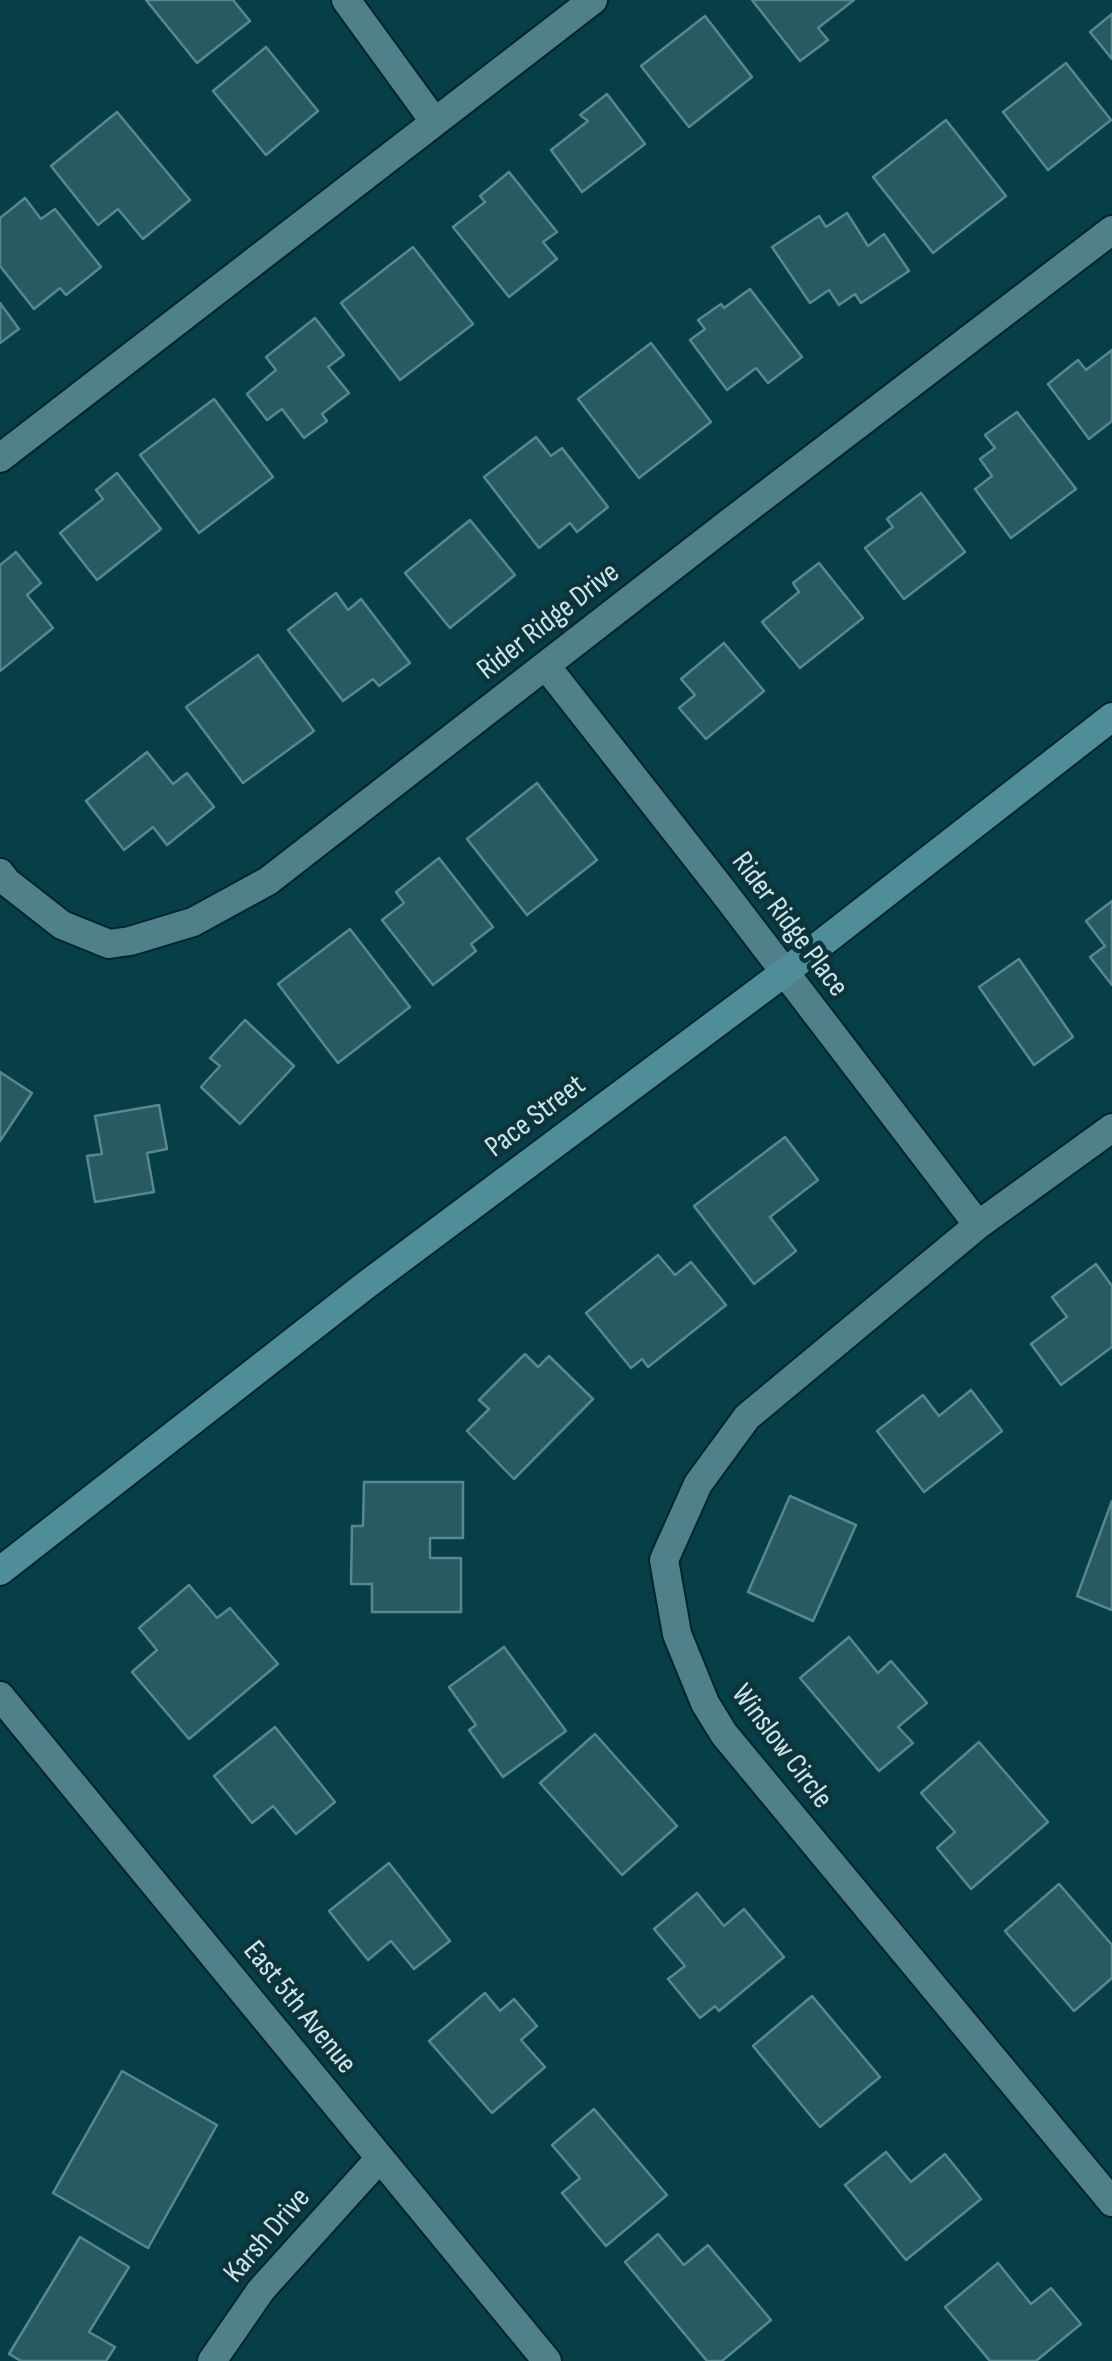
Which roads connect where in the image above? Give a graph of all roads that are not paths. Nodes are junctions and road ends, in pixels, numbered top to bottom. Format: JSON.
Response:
{"nodes":[{"id":1,"x":346,"y":0,"type":"edge"},
{"id":2,"x":593,"y":0,"type":"edge"},
{"id":3,"x":434,"y":121,"type":"junction"},
{"id":4,"x":1112,"y":230,"type":"edge"},
{"id":5,"x":0,"y":458,"type":"edge"},
{"id":6,"x":546,"y":666,"type":"junction"},
{"id":7,"x":1112,"y":717,"type":"edge"},
{"id":8,"x":0,"y":873,"type":"edge"},
{"id":9,"x":785,"y":972,"type":"junction"},
{"id":10,"x":1112,"y":1128,"type":"edge"},
{"id":11,"x":978,"y":1225,"type":"junction"},
{"id":12,"x":0,"y":1571,"type":"edge"},
{"id":13,"x":0,"y":1696,"type":"edge"},
{"id":14,"x":380,"y":2158,"type":"junction"},
{"id":15,"x":1112,"y":2202,"type":"edge"},
{"id":16,"x":212,"y":2361,"type":"edge"},
{"id":17,"x":547,"y":2361,"type":"edge"}],
"edges":[{"from":1,"to":3,"type":"street"},
{"from":2,"to":3,"type":"street"},
{"from":3,"to":5,"type":"street"},
{"from":4,"to":6,"type":"street","name":"Rider Ridge Drive"},
{"from":6,"to":8,"type":"street","name":"Rider Ridge Drive"},
{"from":6,"to":9,"type":"street","name":"Rider Ridge Place"},
{"from":7,"to":9,"type":"main road","name":"Pace Street"},
{"from":9,"to":11,"type":"street","name":"Rider Ridge Place"},
{"from":9,"to":12,"type":"main road","name":"Pace Street"},
{"from":10,"to":11,"type":"street","name":"Winslow Circle"},
{"from":11,"to":15,"type":"street","name":"Winslow Circle"},
{"from":13,"to":14,"type":"street","name":"East 5th Avenue"},
{"from":14,"to":16,"type":"street","name":"Karsh Drive"},
{"from":14,"to":17,"type":"street","name":"East 5th Avenue"}]}
